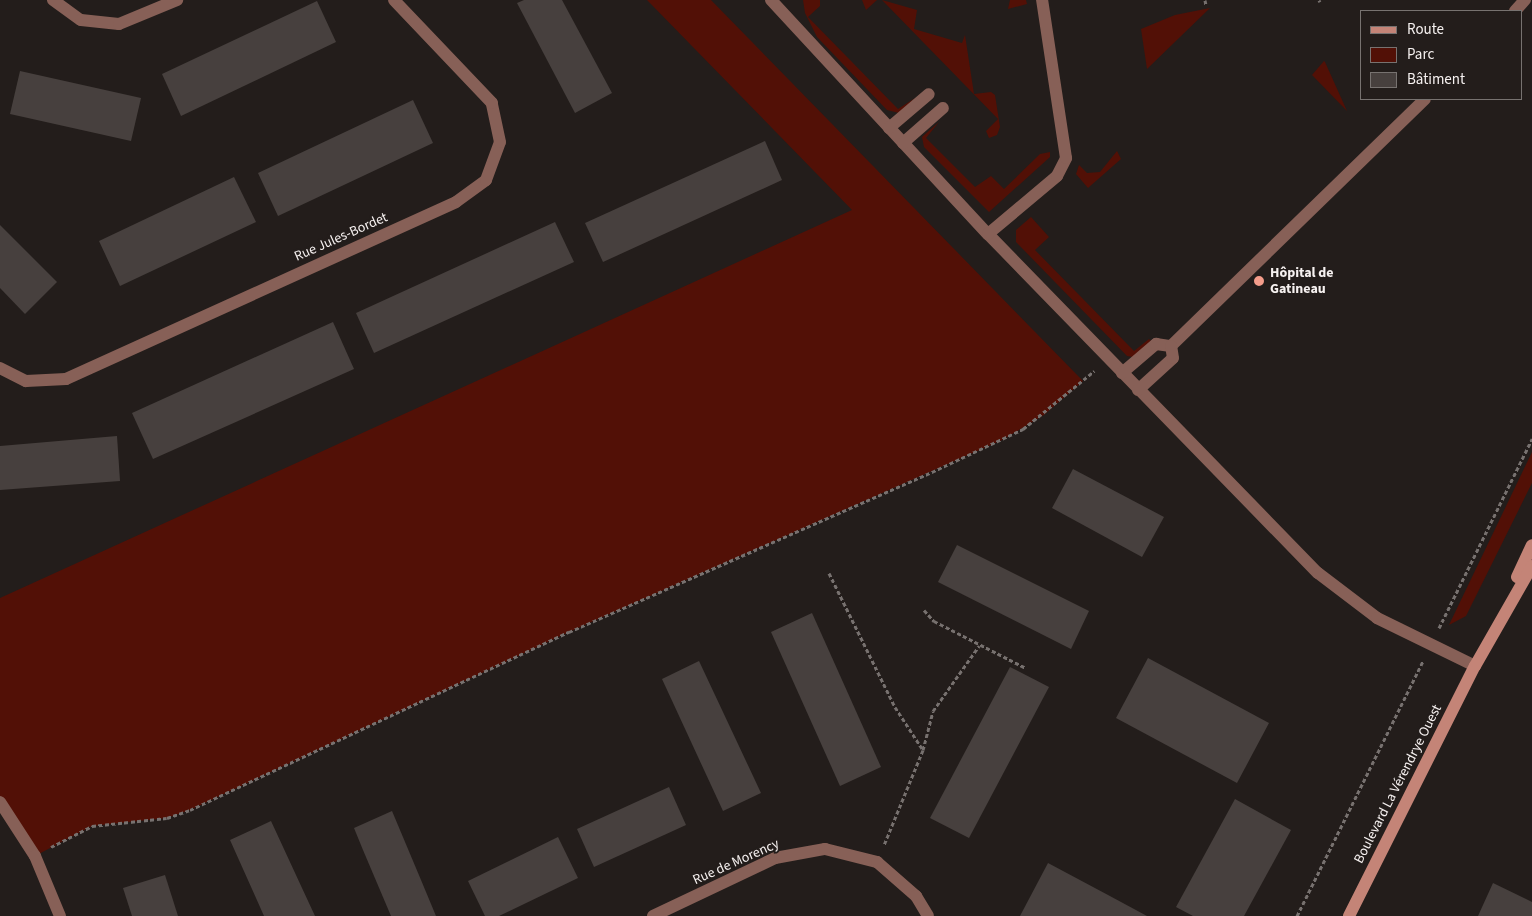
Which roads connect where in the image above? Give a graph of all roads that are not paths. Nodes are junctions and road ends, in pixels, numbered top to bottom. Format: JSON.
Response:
{"nodes":[{"id":1,"x":53,"y":0,"type":"edge"},
{"id":2,"x":177,"y":0,"type":"edge"},
{"id":3,"x":394,"y":0,"type":"edge"},
{"id":4,"x":771,"y":0,"type":"edge"},
{"id":5,"x":787,"y":0,"type":"edge"},
{"id":6,"x":1042,"y":0,"type":"edge"},
{"id":7,"x":1525,"y":0,"type":"edge"},
{"id":8,"x":1516,"y":10,"type":"edge"},
{"id":9,"x":784,"y":14,"type":"junction"},
{"id":10,"x":929,"y":94,"type":"dead end"},
{"id":11,"x":1424,"y":100,"type":"edge"},
{"id":12,"x":943,"y":108,"type":"dead end"},
{"id":13,"x":890,"y":128,"type":"junction"},
{"id":14,"x":903,"y":143,"type":"junction"},
{"id":15,"x":988,"y":234,"type":"junction"},
{"id":16,"x":1172,"y":346,"type":"junction"},
{"id":17,"x":0,"y":368,"type":"edge"},
{"id":18,"x":1122,"y":373,"type":"junction"},
{"id":19,"x":1138,"y":390,"type":"junction"},
{"id":20,"x":1532,"y":545,"type":"edge"},
{"id":21,"x":1532,"y":566,"type":"edge"},
{"id":22,"x":1475,"y":666,"type":"junction"},
{"id":23,"x":0,"y":802,"type":"edge"},
{"id":24,"x":60,"y":916,"type":"edge"},
{"id":25,"x":653,"y":916,"type":"edge"},
{"id":26,"x":928,"y":916,"type":"edge"},
{"id":27,"x":1349,"y":916,"type":"edge"}],
"edges":[{"from":1,"to":2,"type":"street"},
{"from":3,"to":17,"type":"street","name":"Rue Jules-Bordet"},
{"from":4,"to":9,"type":"street"},
{"from":5,"to":9,"type":"street"},
{"from":6,"to":15,"type":"street"},
{"from":7,"to":8,"type":"street"},
{"from":9,"to":13,"type":"street"},
{"from":10,"to":13,"type":"street"},
{"from":11,"to":16,"type":"street"},
{"from":12,"to":14,"type":"street"},
{"from":13,"to":14,"type":"street"},
{"from":14,"to":15,"type":"street"},
{"from":15,"to":18,"type":"street"},
{"from":16,"to":18,"type":"street"},
{"from":16,"to":19,"type":"street"},
{"from":18,"to":19,"type":"street"},
{"from":19,"to":22,"type":"street"},
{"from":20,"to":22,"type":"main road","name":"Boulevard La Vérendrye Ouest"},
{"from":21,"to":22,"type":"main road","name":"Boulevard La Vérendrye Ouest"},
{"from":22,"to":27,"type":"main road","name":"Boulevard La Vérendrye Ouest"},
{"from":23,"to":24,"type":"street"},
{"from":25,"to":26,"type":"street","name":"Rue de Morency"}]}
